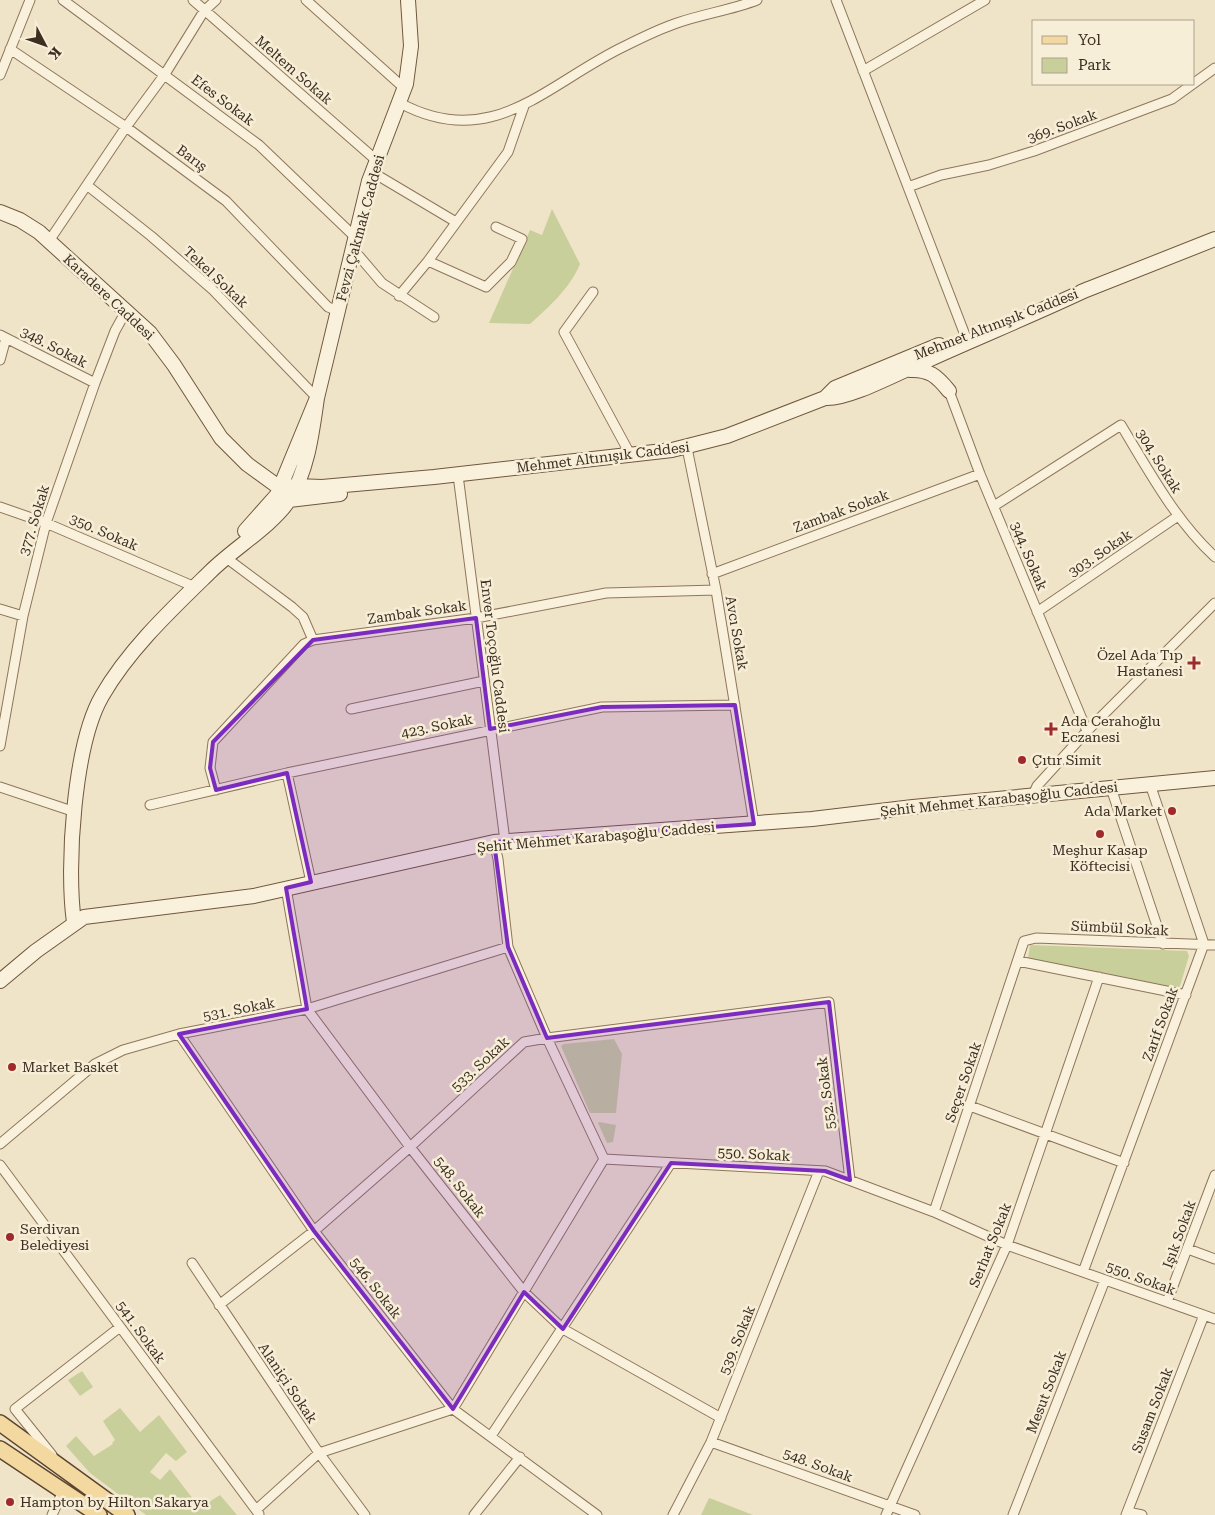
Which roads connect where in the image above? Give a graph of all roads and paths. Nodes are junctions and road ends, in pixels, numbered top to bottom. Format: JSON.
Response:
{"nodes":[{"id":1,"x":30,"y":0,"type":"edge"},
{"id":2,"x":63,"y":0,"type":"edge"},
{"id":3,"x":193,"y":0,"type":"edge"},
{"id":4,"x":216,"y":0,"type":"edge"},
{"id":5,"x":306,"y":0,"type":"edge"},
{"id":6,"x":408,"y":0,"type":"edge"},
{"id":7,"x":757,"y":0,"type":"edge"},
{"id":8,"x":836,"y":0,"type":"edge"},
{"id":9,"x":985,"y":0,"type":"edge"},
{"id":10,"x":204,"y":11,"type":"junction"},
{"id":11,"x":10,"y":49,"type":"junction"},
{"id":12,"x":1215,"y":68,"type":"edge"},
{"id":13,"x":863,"y":71,"type":"junction"},
{"id":14,"x":165,"y":74,"type":"junction"},
{"id":15,"x":0,"y":75,"type":"edge"},
{"id":16,"x":1195,"y":82,"type":"edge"},
{"id":17,"x":1191,"y":85,"type":"edge"},
{"id":18,"x":404,"y":88,"type":"junction"},
{"id":19,"x":400,"y":103,"type":"junction"},
{"id":20,"x":524,"y":106,"type":"junction"},
{"id":21,"x":126,"y":127,"type":"junction"},
{"id":22,"x":374,"y":166,"type":"junction"},
{"id":23,"x":88,"y":186,"type":"junction"},
{"id":24,"x":908,"y":187,"type":"junction"},
{"id":25,"x":0,"y":212,"type":"edge"},
{"id":26,"x":456,"y":222,"type":"junction"},
{"id":27,"x":496,"y":227,"type":"dead end"},
{"id":28,"x":354,"y":236,"type":"junction"},
{"id":29,"x":1215,"y":239,"type":"edge"},
{"id":30,"x":48,"y":240,"type":"junction"},
{"id":31,"x":351,"y":253,"type":"junction"},
{"id":32,"x":428,"y":261,"type":"junction"},
{"id":33,"x":1088,"y":289,"type":"junction"},
{"id":34,"x":593,"y":292,"type":"dead end"},
{"id":35,"x":399,"y":296,"type":"junction"},
{"id":36,"x":126,"y":310,"type":"junction"},
{"id":37,"x":338,"y":311,"type":"junction"},
{"id":38,"x":434,"y":317,"type":"dead end"},
{"id":39,"x":965,"y":335,"type":"junction"},
{"id":40,"x":3,"y":337,"type":"edge"},
{"id":41,"x":933,"y":352,"type":"junction"},
{"id":42,"x":0,"y":360,"type":"edge"},
{"id":43,"x":883,"y":379,"type":"junction"},
{"id":44,"x":94,"y":383,"type":"junction"},
{"id":45,"x":949,"y":391,"type":"junction"},
{"id":46,"x":317,"y":398,"type":"junction"},
{"id":47,"x":825,"y":398,"type":"junction"},
{"id":48,"x":687,"y":448,"type":"junction"},
{"id":49,"x":630,"y":454,"type":"junction"},
{"id":50,"x":980,"y":474,"type":"junction"},
{"id":51,"x":458,"y":475,"type":"junction"},
{"id":52,"x":434,"y":477,"type":"junction"},
{"id":53,"x":296,"y":486,"type":"junction"},
{"id":54,"x":280,"y":488,"type":"junction"},
{"id":55,"x":289,"y":500,"type":"junction"},
{"id":56,"x":994,"y":506,"type":"junction"},
{"id":57,"x":0,"y":507,"type":"edge"},
{"id":58,"x":1178,"y":516,"type":"junction"},
{"id":59,"x":46,"y":523,"type":"junction"},
{"id":60,"x":225,"y":557,"type":"junction"},
{"id":61,"x":1215,"y":557,"type":"edge"},
{"id":62,"x":712,"y":574,"type":"junction"},
{"id":63,"x":195,"y":587,"type":"junction"},
{"id":64,"x":716,"y":590,"type":"junction"},
{"id":65,"x":1215,"y":603,"type":"edge"},
{"id":66,"x":0,"y":609,"type":"edge"},
{"id":67,"x":1037,"y":612,"type":"junction"},
{"id":68,"x":22,"y":616,"type":"junction"},
{"id":69,"x":476,"y":618,"type":"junction"},
{"id":70,"x":312,"y":640,"type":"junction"},
{"id":71,"x":484,"y":681,"type":"junction"},
{"id":72,"x":735,"y":704,"type":"junction"},
{"id":73,"x":351,"y":709,"type":"dead end"},
{"id":74,"x":490,"y":729,"type":"junction"},
{"id":75,"x":1087,"y":731,"type":"junction"},
{"id":76,"x":0,"y":746,"type":"edge"},
{"id":77,"x":287,"y":773,"type":"junction"},
{"id":78,"x":1215,"y":778,"type":"edge"},
{"id":79,"x":1150,"y":784,"type":"junction"},
{"id":80,"x":0,"y":787,"type":"edge"},
{"id":81,"x":1111,"y":788,"type":"junction"},
{"id":82,"x":216,"y":790,"type":"junction"},
{"id":83,"x":1033,"y":795,"type":"junction"},
{"id":84,"x":150,"y":805,"type":"dead end"},
{"id":85,"x":75,"y":812,"type":"junction"},
{"id":86,"x":754,"y":824,"type":"junction"},
{"id":87,"x":499,"y":842,"type":"junction"},
{"id":88,"x":311,"y":882,"type":"junction"},
{"id":89,"x":286,"y":888,"type":"junction"},
{"id":90,"x":74,"y":922,"type":"junction"},
{"id":91,"x":1024,"y":941,"type":"joint"},
{"id":92,"x":1163,"y":944,"type":"junction"},
{"id":93,"x":1204,"y":944,"type":"junction"},
{"id":94,"x":1215,"y":945,"type":"edge"},
{"id":95,"x":508,"y":948,"type":"junction"},
{"id":96,"x":1018,"y":961,"type":"junction"},
{"id":97,"x":1099,"y":977,"type":"junction"},
{"id":98,"x":1,"y":980,"type":"edge"},
{"id":99,"x":1186,"y":995,"type":"junction"},
{"id":100,"x":829,"y":1002,"type":"joint"},
{"id":101,"x":307,"y":1009,"type":"junction"},
{"id":102,"x":179,"y":1034,"type":"junction"},
{"id":103,"x":547,"y":1038,"type":"junction"},
{"id":104,"x":970,"y":1106,"type":"junction"},
{"id":105,"x":1045,"y":1134,"type":"junction"},
{"id":106,"x":0,"y":1144,"type":"edge"},
{"id":107,"x":410,"y":1147,"type":"junction"},
{"id":108,"x":604,"y":1159,"type":"junction"},
{"id":109,"x":1124,"y":1162,"type":"junction"},
{"id":110,"x":671,"y":1163,"type":"junction"},
{"id":111,"x":0,"y":1165,"type":"edge"},
{"id":112,"x":819,"y":1171,"type":"junction"},
{"id":113,"x":1215,"y":1175,"type":"edge"},
{"id":114,"x":850,"y":1180,"type":"junction"},
{"id":115,"x":934,"y":1212,"type":"junction"},
{"id":116,"x":314,"y":1231,"type":"junction"},
{"id":117,"x":1007,"y":1245,"type":"junction"},
{"id":118,"x":1188,"y":1249,"type":"junction"},
{"id":119,"x":1215,"y":1258,"type":"edge"},
{"id":120,"x":192,"y":1263,"type":"dead end"},
{"id":121,"x":1084,"y":1272,"type":"junction"},
{"id":122,"x":1105,"y":1280,"type":"junction"},
{"id":123,"x":524,"y":1292,"type":"junction"},
{"id":124,"x":1168,"y":1302,"type":"junction"},
{"id":125,"x":219,"y":1304,"type":"junction"},
{"id":126,"x":1204,"y":1315,"type":"junction"},
{"id":127,"x":1215,"y":1319,"type":"edge"},
{"id":128,"x":120,"y":1327,"type":"junction"},
{"id":129,"x":563,"y":1330,"type":"junction"},
{"id":130,"x":453,"y":1409,"type":"junction"},
{"id":131,"x":721,"y":1418,"type":"junction"},
{"id":132,"x":0,"y":1422,"type":"edge"},
{"id":133,"x":491,"y":1436,"type":"junction"},
{"id":134,"x":711,"y":1442,"type":"junction"},
{"id":135,"x":0,"y":1449,"type":"edge"},
{"id":136,"x":319,"y":1453,"type":"junction"},
{"id":137,"x":520,"y":1457,"type":"junction"},
{"id":138,"x":66,"y":1472,"type":"junction"},
{"id":139,"x":63,"y":1491,"type":"junction"},
{"id":140,"x":890,"y":1506,"type":"junction"},
{"id":141,"x":258,"y":1513,"type":"edge"},
{"id":142,"x":1127,"y":1513,"type":"edge"},
{"id":143,"x":52,"y":1515,"type":"edge"},
{"id":144,"x":99,"y":1515,"type":"edge"},
{"id":145,"x":128,"y":1515,"type":"edge"},
{"id":146,"x":365,"y":1515,"type":"edge"},
{"id":147,"x":474,"y":1515,"type":"edge"},
{"id":148,"x":597,"y":1515,"type":"edge"},
{"id":149,"x":673,"y":1515,"type":"edge"},
{"id":150,"x":886,"y":1515,"type":"edge"},
{"id":151,"x":914,"y":1515,"type":"edge"},
{"id":152,"x":1013,"y":1515,"type":"edge"},
{"id":153,"x":1142,"y":1515,"type":"edge"}],
"edges":[{"from":1,"to":11,"type":"street"},
{"from":2,"to":14,"type":"street","name":"Efes Sokak"},
{"from":3,"to":10,"type":"street","name":"Meltem Sokak"},
{"from":4,"to":10,"type":"street"},
{"from":5,"to":18,"type":"street"},
{"from":6,"to":18,"type":"main road","name":"Fevzi Çakmak Caddesi"},
{"from":7,"to":20,"type":"street"},
{"from":8,"to":13,"type":"street"},
{"from":9,"to":13,"type":"street"},
{"from":10,"to":14,"type":"street"},
{"from":10,"to":22,"type":"street","name":"Meltem Sokak"},
{"from":11,"to":15,"type":"street"},
{"from":11,"to":21,"type":"street","name":"Barış"},
{"from":12,"to":16,"type":"street","name":"369. Sokak"},
{"from":13,"to":24,"type":"street"},
{"from":14,"to":21,"type":"street"},
{"from":14,"to":28,"type":"street","name":"Efes Sokak"},
{"from":17,"to":24,"type":"street","name":"369. Sokak"},
{"from":18,"to":19,"type":"main road","name":"Fevzi Çakmak Caddesi"},
{"from":19,"to":20,"type":"street"},
{"from":19,"to":22,"type":"main road","name":"Fevzi Çakmak Caddesi"},
{"from":20,"to":26,"type":"street"},
{"from":21,"to":23,"type":"street"},
{"from":21,"to":37,"type":"street","name":"Barış"},
{"from":22,"to":26,"type":"street","name":"Meltem Sokak"},
{"from":22,"to":28,"type":"main road","name":"Fevzi Çakmak Caddesi"},
{"from":23,"to":30,"type":"street"},
{"from":23,"to":46,"type":"street","name":"Tekel Sokak"},
{"from":24,"to":39,"type":"street"},
{"from":25,"to":30,"type":"main road","name":"Karadere Caddesi"},
{"from":26,"to":32,"type":"street"},
{"from":27,"to":32,"type":"street"},
{"from":28,"to":31,"type":"main road","name":"Fevzi Çakmak Caddesi"},
{"from":29,"to":33,"type":"main road","name":"Mehmet Altınışık Caddesi"},
{"from":30,"to":36,"type":"main road","name":"Karadere Caddesi"},
{"from":31,"to":35,"type":"street"},
{"from":31,"to":37,"type":"main road","name":"Fevzi Çakmak Caddesi"},
{"from":32,"to":35,"type":"street"},
{"from":33,"to":39,"type":"main road","name":"Mehmet Altınışık Caddesi"},
{"from":33,"to":41,"type":"main road","name":"Mehmet Altınışık Caddesi"},
{"from":34,"to":49,"type":"street"},
{"from":35,"to":38,"type":"street"},
{"from":36,"to":44,"type":"street","name":"377. Sokak"},
{"from":36,"to":54,"type":"main road","name":"Karadere Caddesi"},
{"from":37,"to":46,"type":"main road","name":"Fevzi Çakmak Caddesi"},
{"from":39,"to":41,"type":"main road","name":"Mehmet Altınışık Caddesi"},
{"from":40,"to":42,"type":"street"},
{"from":40,"to":44,"type":"street","name":"348. Sokak"},
{"from":41,"to":43,"type":"main road","name":"Mehmet Altınışık Caddesi"},
{"from":41,"to":45,"type":"main road"},
{"from":41,"to":47,"type":"main road","name":"Mehmet Altınışık Caddesi"},
{"from":43,"to":45,"type":"main road"},
{"from":43,"to":47,"type":"main road","name":"Mehmet Altınışık Caddesi"},
{"from":44,"to":59,"type":"street","name":"377. Sokak"},
{"from":45,"to":50,"type":"street","name":"344. Sokak"},
{"from":46,"to":53,"type":"main road","name":"Fevzi Çakmak Caddesi"},
{"from":46,"to":54,"type":"main road","name":"Fevzi Çakmak Caddesi"},
{"from":47,"to":48,"type":"main road","name":"Mehmet Altınışık Caddesi"},
{"from":48,"to":49,"type":"main road","name":"Mehmet Altınışık Caddesi"},
{"from":48,"to":62,"type":"street","name":"Avcı Sokak"},
{"from":49,"to":51,"type":"main road","name":"Mehmet Altınışık Caddesi"},
{"from":50,"to":56,"type":"street","name":"344. Sokak"},
{"from":50,"to":62,"type":"street","name":"Zambak Sokak"},
{"from":51,"to":52,"type":"main road","name":"Mehmet Altınışık Caddesi"},
{"from":51,"to":69,"type":"street","name":"Enver Toçoğlu Caddesi"},
{"from":52,"to":53,"type":"main road","name":"Mehmet Altınışık Caddesi"},
{"from":52,"to":55,"type":"main road","name":"Mehmet Altınışık Caddesi"},
{"from":53,"to":54,"type":"main road","name":"Mehmet Altınışık Caddesi"},
{"from":53,"to":55,"type":"main road","name":"Fevzi Çakmak Caddesi"},
{"from":54,"to":55,"type":"main road"},
{"from":54,"to":60,"type":"main road","name":"Fevzi Çakmak Caddesi"},
{"from":55,"to":60,"type":"main road","name":"Fevzi Çakmak Caddesi"},
{"from":56,"to":58,"type":"street","name":"304. Sokak"},
{"from":56,"to":67,"type":"street","name":"344. Sokak"},
{"from":57,"to":59,"type":"street","name":"350. Sokak"},
{"from":58,"to":61,"type":"street","name":"304. Sokak"},
{"from":58,"to":67,"type":"street","name":"303. Sokak"},
{"from":59,"to":63,"type":"street","name":"350. Sokak"},
{"from":59,"to":68,"type":"street","name":"377. Sokak"},
{"from":60,"to":63,"type":"main road","name":"Fevzi Çakmak Caddesi"},
{"from":60,"to":70,"type":"street"},
{"from":62,"to":64,"type":"street","name":"Avcı Sokak"},
{"from":63,"to":85,"type":"main road","name":"Fevzi Çakmak Caddesi"},
{"from":64,"to":69,"type":"street","name":"Zambak Sokak"},
{"from":64,"to":72,"type":"street","name":"Avcı Sokak"},
{"from":65,"to":75,"type":"street"},
{"from":66,"to":68,"type":"street"},
{"from":67,"to":75,"type":"street","name":"344. Sokak"},
{"from":68,"to":76,"type":"street","name":"377. Sokak"},
{"from":69,"to":70,"type":"street","name":"Zambak Sokak"},
{"from":69,"to":71,"type":"street","name":"Enver Toçoğlu Caddesi"},
{"from":70,"to":82,"type":"street"},
{"from":71,"to":73,"type":"street"},
{"from":71,"to":74,"type":"street","name":"Enver Toçoğlu Caddesi"},
{"from":72,"to":74,"type":"street","name":"423. Sokak"},
{"from":72,"to":86,"type":"street","name":"Avcı Sokak"},
{"from":74,"to":77,"type":"street","name":"423. Sokak"},
{"from":74,"to":87,"type":"street","name":"Enver Toçoğlu Caddesi"},
{"from":75,"to":83,"type":"street"},
{"from":77,"to":82,"type":"street","name":"423. Sokak"},
{"from":77,"to":88,"type":"street"},
{"from":78,"to":79,"type":"main road","name":"Şehit Mehmet Karabaşoğlu Caddesi"},
{"from":79,"to":81,"type":"main road","name":"Şehit Mehmet Karabaşoğlu Caddesi"},
{"from":79,"to":93,"type":"street"},
{"from":80,"to":85,"type":"street"},
{"from":81,"to":83,"type":"main road","name":"Şehit Mehmet Karabaşoğlu Caddesi"},
{"from":81,"to":92,"type":"street"},
{"from":82,"to":84,"type":"street","name":"423. Sokak"},
{"from":83,"to":86,"type":"main road","name":"Şehit Mehmet Karabaşoğlu Caddesi"},
{"from":85,"to":90,"type":"main road","name":"Fevzi Çakmak Caddesi"},
{"from":86,"to":87,"type":"main road","name":"Şehit Mehmet Karabaşoğlu Caddesi"},
{"from":87,"to":88,"type":"main road","name":"Şehit Mehmet Karabaşoğlu Caddesi"},
{"from":87,"to":95,"type":"street"},
{"from":88,"to":89,"type":"main road","name":"Şehit Mehmet Karabaşoğlu Caddesi"},
{"from":89,"to":90,"type":"main road","name":"Şehit Mehmet Karabaşoğlu Caddesi"},
{"from":89,"to":101,"type":"street","name":"548. Sokak"},
{"from":90,"to":98,"type":"main road","name":"Şehit Mehmet Karabaşoğlu Caddesi"},
{"from":91,"to":92,"type":"street","name":"Sümbül Sokak"},
{"from":91,"to":96,"type":"street","name":"Seçer Sokak"},
{"from":92,"to":93,"type":"street","name":"Sümbül Sokak"},
{"from":93,"to":94,"type":"street","name":"Sümbül Sokak"},
{"from":93,"to":99,"type":"street","name":"Zarif Sokak"},
{"from":95,"to":101,"type":"street","name":"531. Sokak"},
{"from":95,"to":103,"type":"street"},
{"from":96,"to":97,"type":"street"},
{"from":96,"to":104,"type":"street","name":"Seçer Sokak"},
{"from":97,"to":99,"type":"street"},
{"from":97,"to":105,"type":"street","name":"Serhat Sokak"},
{"from":99,"to":109,"type":"street","name":"Zarif Sokak"},
{"from":100,"to":103,"type":"street","name":"533. Sokak"},
{"from":100,"to":114,"type":"street","name":"552. Sokak"},
{"from":101,"to":102,"type":"street","name":"531. Sokak"},
{"from":101,"to":107,"type":"street","name":"548. Sokak"},
{"from":102,"to":106,"type":"street","name":"531. Sokak"},
{"from":102,"to":116,"type":"street","name":"546. Sokak"},
{"from":103,"to":107,"type":"street","name":"533. Sokak"},
{"from":103,"to":108,"type":"street"},
{"from":104,"to":105,"type":"street"},
{"from":104,"to":115,"type":"street","name":"Seçer Sokak"},
{"from":105,"to":109,"type":"street"},
{"from":105,"to":117,"type":"street","name":"Serhat Sokak"},
{"from":107,"to":116,"type":"street","name":"533. Sokak"},
{"from":107,"to":123,"type":"street","name":"548. Sokak"},
{"from":108,"to":110,"type":"street","name":"550. Sokak"},
{"from":108,"to":123,"type":"street"},
{"from":109,"to":121,"type":"street","name":"Zarif Sokak"},
{"from":110,"to":112,"type":"street","name":"550. Sokak"},
{"from":110,"to":129,"type":"street"},
{"from":111,"to":128,"type":"street","name":"541. Sokak"},
{"from":112,"to":114,"type":"street","name":"550. Sokak"},
{"from":112,"to":131,"type":"street","name":"539. Sokak"},
{"from":113,"to":118,"type":"street","name":"Işık Sokak"},
{"from":114,"to":115,"type":"street","name":"550. Sokak"},
{"from":115,"to":117,"type":"street","name":"550. Sokak"},
{"from":116,"to":125,"type":"street","name":"533. Sokak"},
{"from":116,"to":130,"type":"street","name":"546. Sokak"},
{"from":117,"to":121,"type":"street","name":"550. Sokak"},
{"from":117,"to":140,"type":"street","name":"Serhat Sokak"},
{"from":118,"to":119,"type":"street"},
{"from":118,"to":124,"type":"street","name":"Işık Sokak"},
{"from":120,"to":125,"type":"street","name":"Alaniçi Sokak"},
{"from":121,"to":122,"type":"street","name":"550. Sokak"},
{"from":122,"to":124,"type":"street","name":"550. Sokak"},
{"from":122,"to":152,"type":"street","name":"Mesut Sokak"},
{"from":123,"to":129,"type":"street","name":"548. Sokak"},
{"from":123,"to":130,"type":"street"},
{"from":124,"to":126,"type":"street","name":"550. Sokak"},
{"from":125,"to":136,"type":"street","name":"Alaniçi Sokak"},
{"from":126,"to":127,"type":"street","name":"550. Sokak"},
{"from":126,"to":142,"type":"street","name":"Susam Sokak"},
{"from":128,"to":138,"type":"street"},
{"from":128,"to":141,"type":"street","name":"541. Sokak"},
{"from":129,"to":131,"type":"street","name":"548. Sokak"},
{"from":129,"to":133,"type":"street"},
{"from":130,"to":133,"type":"street","name":"546. Sokak"},
{"from":130,"to":136,"type":"street"},
{"from":131,"to":134,"type":"street","name":"539. Sokak"},
{"from":132,"to":138,"type":"main road"},
{"from":133,"to":137,"type":"street","name":"546. Sokak"},
{"from":134,"to":140,"type":"street","name":"548. Sokak"},
{"from":134,"to":149,"type":"street","name":"539. Sokak"},
{"from":135,"to":139,"type":"main road"},
{"from":136,"to":141,"type":"street"},
{"from":136,"to":146,"type":"street","name":"Alaniçi Sokak"},
{"from":137,"to":147,"type":"street"},
{"from":137,"to":148,"type":"street","name":"546. Sokak"},
{"from":138,"to":145,"type":"main road"},
{"from":139,"to":143,"type":"street"},
{"from":139,"to":144,"type":"main road"},
{"from":140,"to":150,"type":"street","name":"Serhat Sokak"},
{"from":140,"to":151,"type":"street","name":"548. Sokak"},
{"from":142,"to":153,"type":"street"}]}
